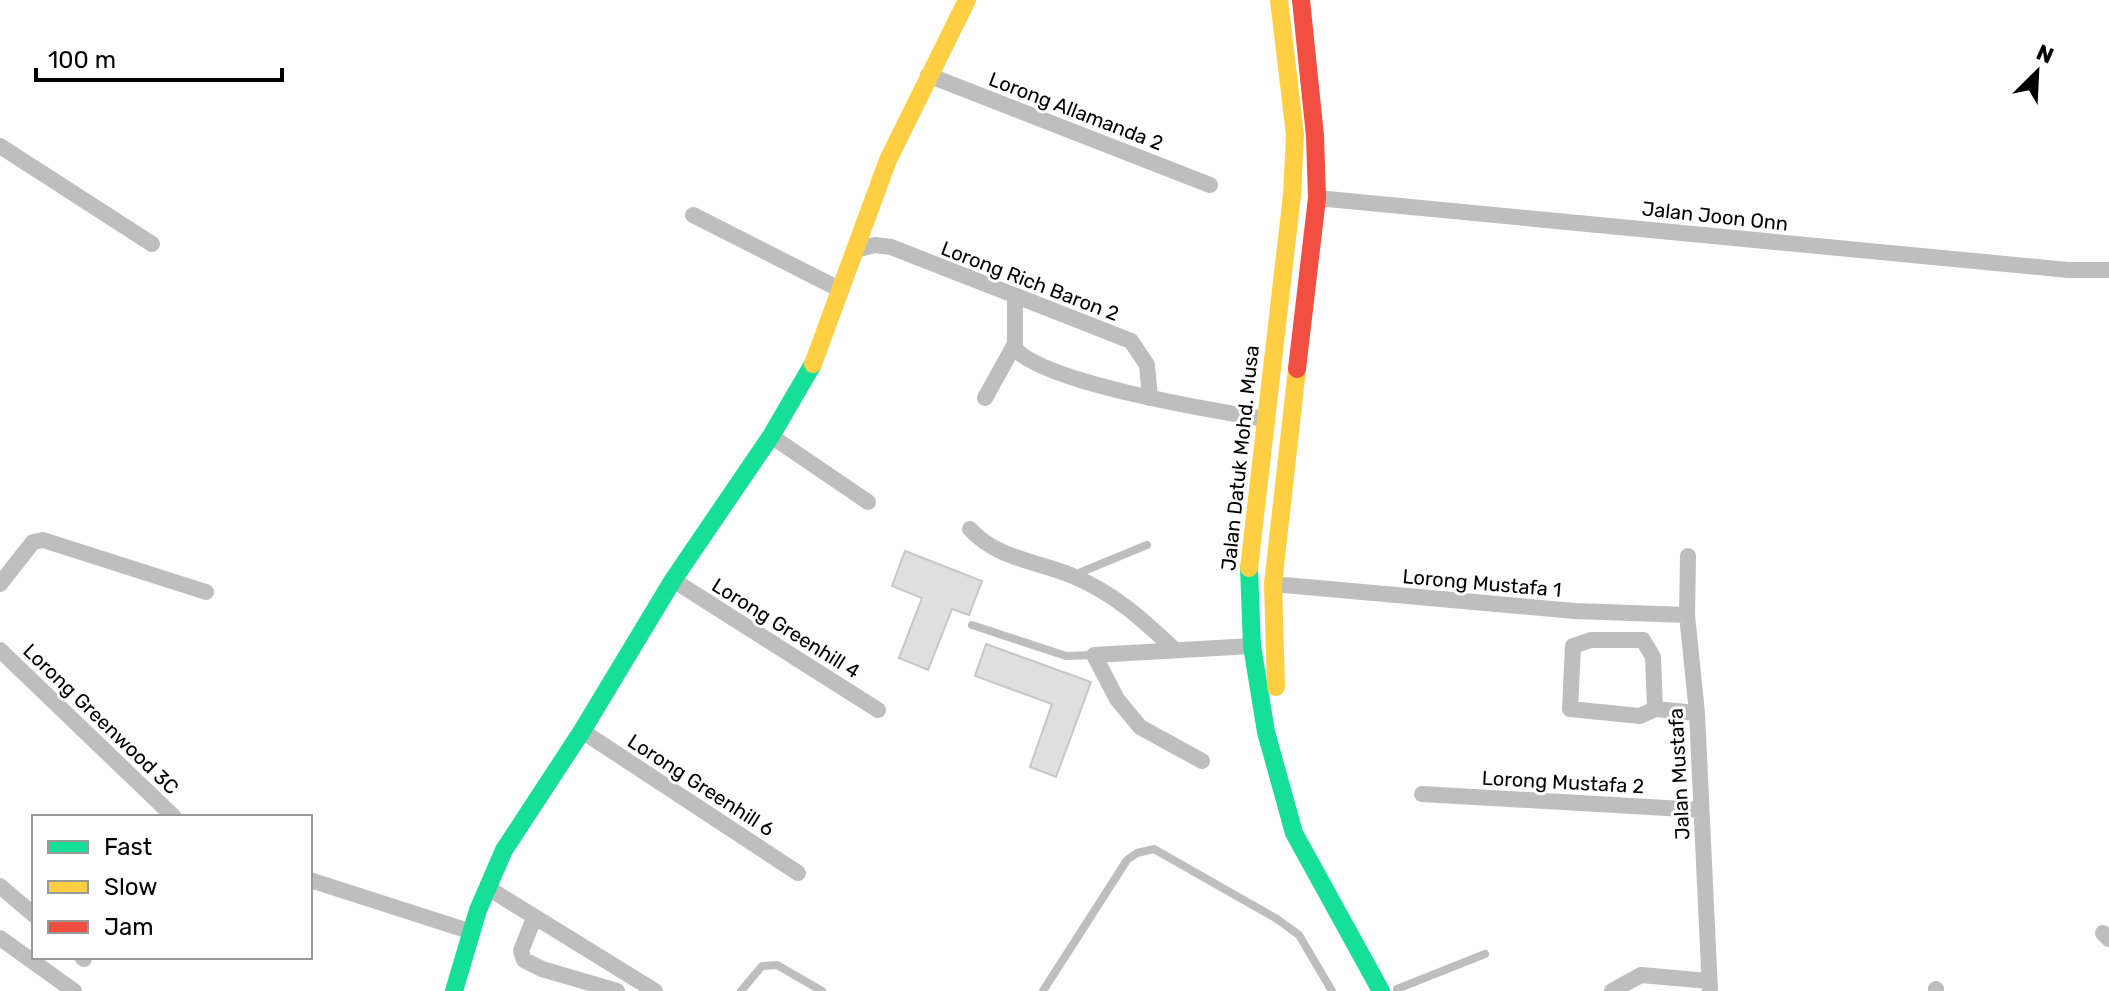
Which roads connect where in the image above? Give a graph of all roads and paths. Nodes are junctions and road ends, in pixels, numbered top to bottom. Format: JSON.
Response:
{"nodes":[{"id":1,"x":967,"y":0,"type":"edge"},
{"id":2,"x":1279,"y":0,"type":"edge"},
{"id":3,"x":1301,"y":0,"type":"edge"},
{"id":4,"x":928,"y":75,"type":"junction"},
{"id":5,"x":0,"y":146,"type":"edge"},
{"id":6,"x":1210,"y":185,"type":"dead end"},
{"id":7,"x":1317,"y":198,"type":"junction"},
{"id":8,"x":693,"y":215,"type":"dead end"},
{"id":9,"x":152,"y":244,"type":"dead end"},
{"id":10,"x":855,"y":250,"type":"junction"},
{"id":11,"x":2109,"y":270,"type":"edge"},
{"id":12,"x":841,"y":290,"type":"junction"},
{"id":13,"x":1015,"y":298,"type":"junction"},
{"id":14,"x":1015,"y":344,"type":"junction"},
{"id":15,"x":985,"y":398,"type":"dead end"},
{"id":16,"x":1150,"y":398,"type":"junction"},
{"id":17,"x":1294,"y":399,"type":"junction"},
{"id":18,"x":1264,"y":419,"type":"junction"},
{"id":19,"x":771,"y":436,"type":"junction"},
{"id":20,"x":868,"y":502,"type":"dead end"},
{"id":21,"x":970,"y":529,"type":"dead end"},
{"id":22,"x":1147,"y":545,"type":"dead end"},
{"id":23,"x":1688,"y":556,"type":"dead end"},
{"id":24,"x":1073,"y":576,"type":"junction"},
{"id":25,"x":673,"y":580,"type":"junction"},
{"id":26,"x":0,"y":584,"type":"edge"},
{"id":27,"x":1273,"y":584,"type":"junction"},
{"id":28,"x":206,"y":592,"type":"dead end"},
{"id":29,"x":1575,"y":611,"type":"junction"},
{"id":30,"x":1687,"y":615,"type":"junction"},
{"id":31,"x":972,"y":625,"type":"dead end"},
{"id":32,"x":1591,"y":640,"type":"junction"},
{"id":33,"x":1252,"y":646,"type":"junction"},
{"id":34,"x":1174,"y":649,"type":"junction"},
{"id":35,"x":0,"y":650,"type":"edge"},
{"id":36,"x":1094,"y":655,"type":"junction"},
{"id":37,"x":1655,"y":709,"type":"junction"},
{"id":38,"x":878,"y":710,"type":"dead end"},
{"id":39,"x":1697,"y":713,"type":"junction"},
{"id":40,"x":582,"y":731,"type":"junction"},
{"id":41,"x":1202,"y":761,"type":"dead end"},
{"id":42,"x":1422,"y":794,"type":"dead end"},
{"id":43,"x":1701,"y":810,"type":"junction"},
{"id":44,"x":172,"y":815,"type":"edge"},
{"id":45,"x":798,"y":873,"type":"dead end"},
{"id":46,"x":312,"y":881,"type":"edge"},
{"id":47,"x":0,"y":886,"type":"edge"},
{"id":48,"x":488,"y":888,"type":"junction"},
{"id":49,"x":32,"y":913,"type":"edge"},
{"id":50,"x":534,"y":918,"type":"junction"},
{"id":51,"x":472,"y":932,"type":"junction"},
{"id":52,"x":0,"y":938,"type":"edge"},
{"id":53,"x":1485,"y":954,"type":"dead end"},
{"id":54,"x":1709,"y":986,"type":"edge"},
{"id":55,"x":1392,"y":990,"type":"edge"},
{"id":56,"x":74,"y":991,"type":"edge"},
{"id":57,"x":454,"y":991,"type":"edge"},
{"id":58,"x":617,"y":991,"type":"edge"},
{"id":59,"x":655,"y":991,"type":"edge"},
{"id":60,"x":741,"y":991,"type":"edge"},
{"id":61,"x":822,"y":991,"type":"edge"},
{"id":62,"x":1043,"y":991,"type":"edge"},
{"id":63,"x":1332,"y":991,"type":"edge"},
{"id":64,"x":1612,"y":991,"type":"edge"}],
"edges":[{"from":1,"to":4,"type":"main road"},
{"from":2,"to":18,"type":"main road","name":"Jalan Datuk Mohd. Musa"},
{"from":3,"to":7,"type":"main road"},
{"from":4,"to":6,"type":"street","name":"Lorong Allamanda 2"},
{"from":4,"to":10,"type":"main road"},
{"from":5,"to":9,"type":"street"},
{"from":7,"to":11,"type":"street","name":"Jalan Joon Onn"},
{"from":7,"to":17,"type":"main road"},
{"from":8,"to":12,"type":"street"},
{"from":10,"to":12,"type":"main road"},
{"from":10,"to":13,"type":"street","name":"Lorong Rich Baron 2"},
{"from":12,"to":19,"type":"main road"},
{"from":13,"to":14,"type":"street"},
{"from":13,"to":16,"type":"street","name":"Lorong Rich Baron 2"},
{"from":14,"to":15,"type":"street"},
{"from":14,"to":16,"type":"street"},
{"from":16,"to":18,"type":"street"},
{"from":17,"to":18,"type":"main road"},
{"from":17,"to":27,"type":"main road"},
{"from":18,"to":33,"type":"main road","name":"Jalan Datuk Mohd. Musa"},
{"from":19,"to":20,"type":"street"},
{"from":19,"to":25,"type":"main road"},
{"from":21,"to":24,"type":"street"},
{"from":22,"to":24,"type":"lane"},
{"from":23,"to":30,"type":"street","name":"Jalan Mustafa"},
{"from":24,"to":34,"type":"street"},
{"from":25,"to":38,"type":"street","name":"Lorong Greenhill 4"},
{"from":25,"to":40,"type":"main road"},
{"from":26,"to":28,"type":"street"},
{"from":27,"to":29,"type":"street","name":"Lorong Mustafa 1"},
{"from":27,"to":55,"type":"main road"},
{"from":29,"to":30,"type":"street","name":"Lorong Mustafa 1"},
{"from":29,"to":32,"type":"street"},
{"from":30,"to":39,"type":"street","name":"Jalan Mustafa"},
{"from":31,"to":36,"type":"lane"},
{"from":32,"to":37,"type":"street"},
{"from":32,"to":37,"type":"street"},
{"from":33,"to":34,"type":"street"},
{"from":33,"to":55,"type":"main road","name":"Jalan Datuk Mohd. Musa"},
{"from":34,"to":36,"type":"street"},
{"from":35,"to":44,"type":"street","name":"Lorong Greenwood 3C"},
{"from":36,"to":41,"type":"street"},
{"from":37,"to":39,"type":"street"},
{"from":39,"to":43,"type":"street","name":"Jalan Mustafa"},
{"from":40,"to":45,"type":"street","name":"Lorong Greenhill 6"},
{"from":40,"to":48,"type":"main road"},
{"from":42,"to":43,"type":"street","name":"Lorong Mustafa 2"},
{"from":43,"to":54,"type":"street","name":"Jalan Mustafa"},
{"from":46,"to":51,"type":"street"},
{"from":47,"to":49,"type":"street"},
{"from":48,"to":50,"type":"street"},
{"from":48,"to":51,"type":"main road"},
{"from":50,"to":58,"type":"street"},
{"from":50,"to":59,"type":"street"},
{"from":51,"to":57,"type":"main road"},
{"from":52,"to":56,"type":"street"},
{"from":53,"to":55,"type":"lane"},
{"from":54,"to":64,"type":"street"},
{"from":60,"to":61,"type":"lane"},
{"from":62,"to":63,"type":"lane"}]}
